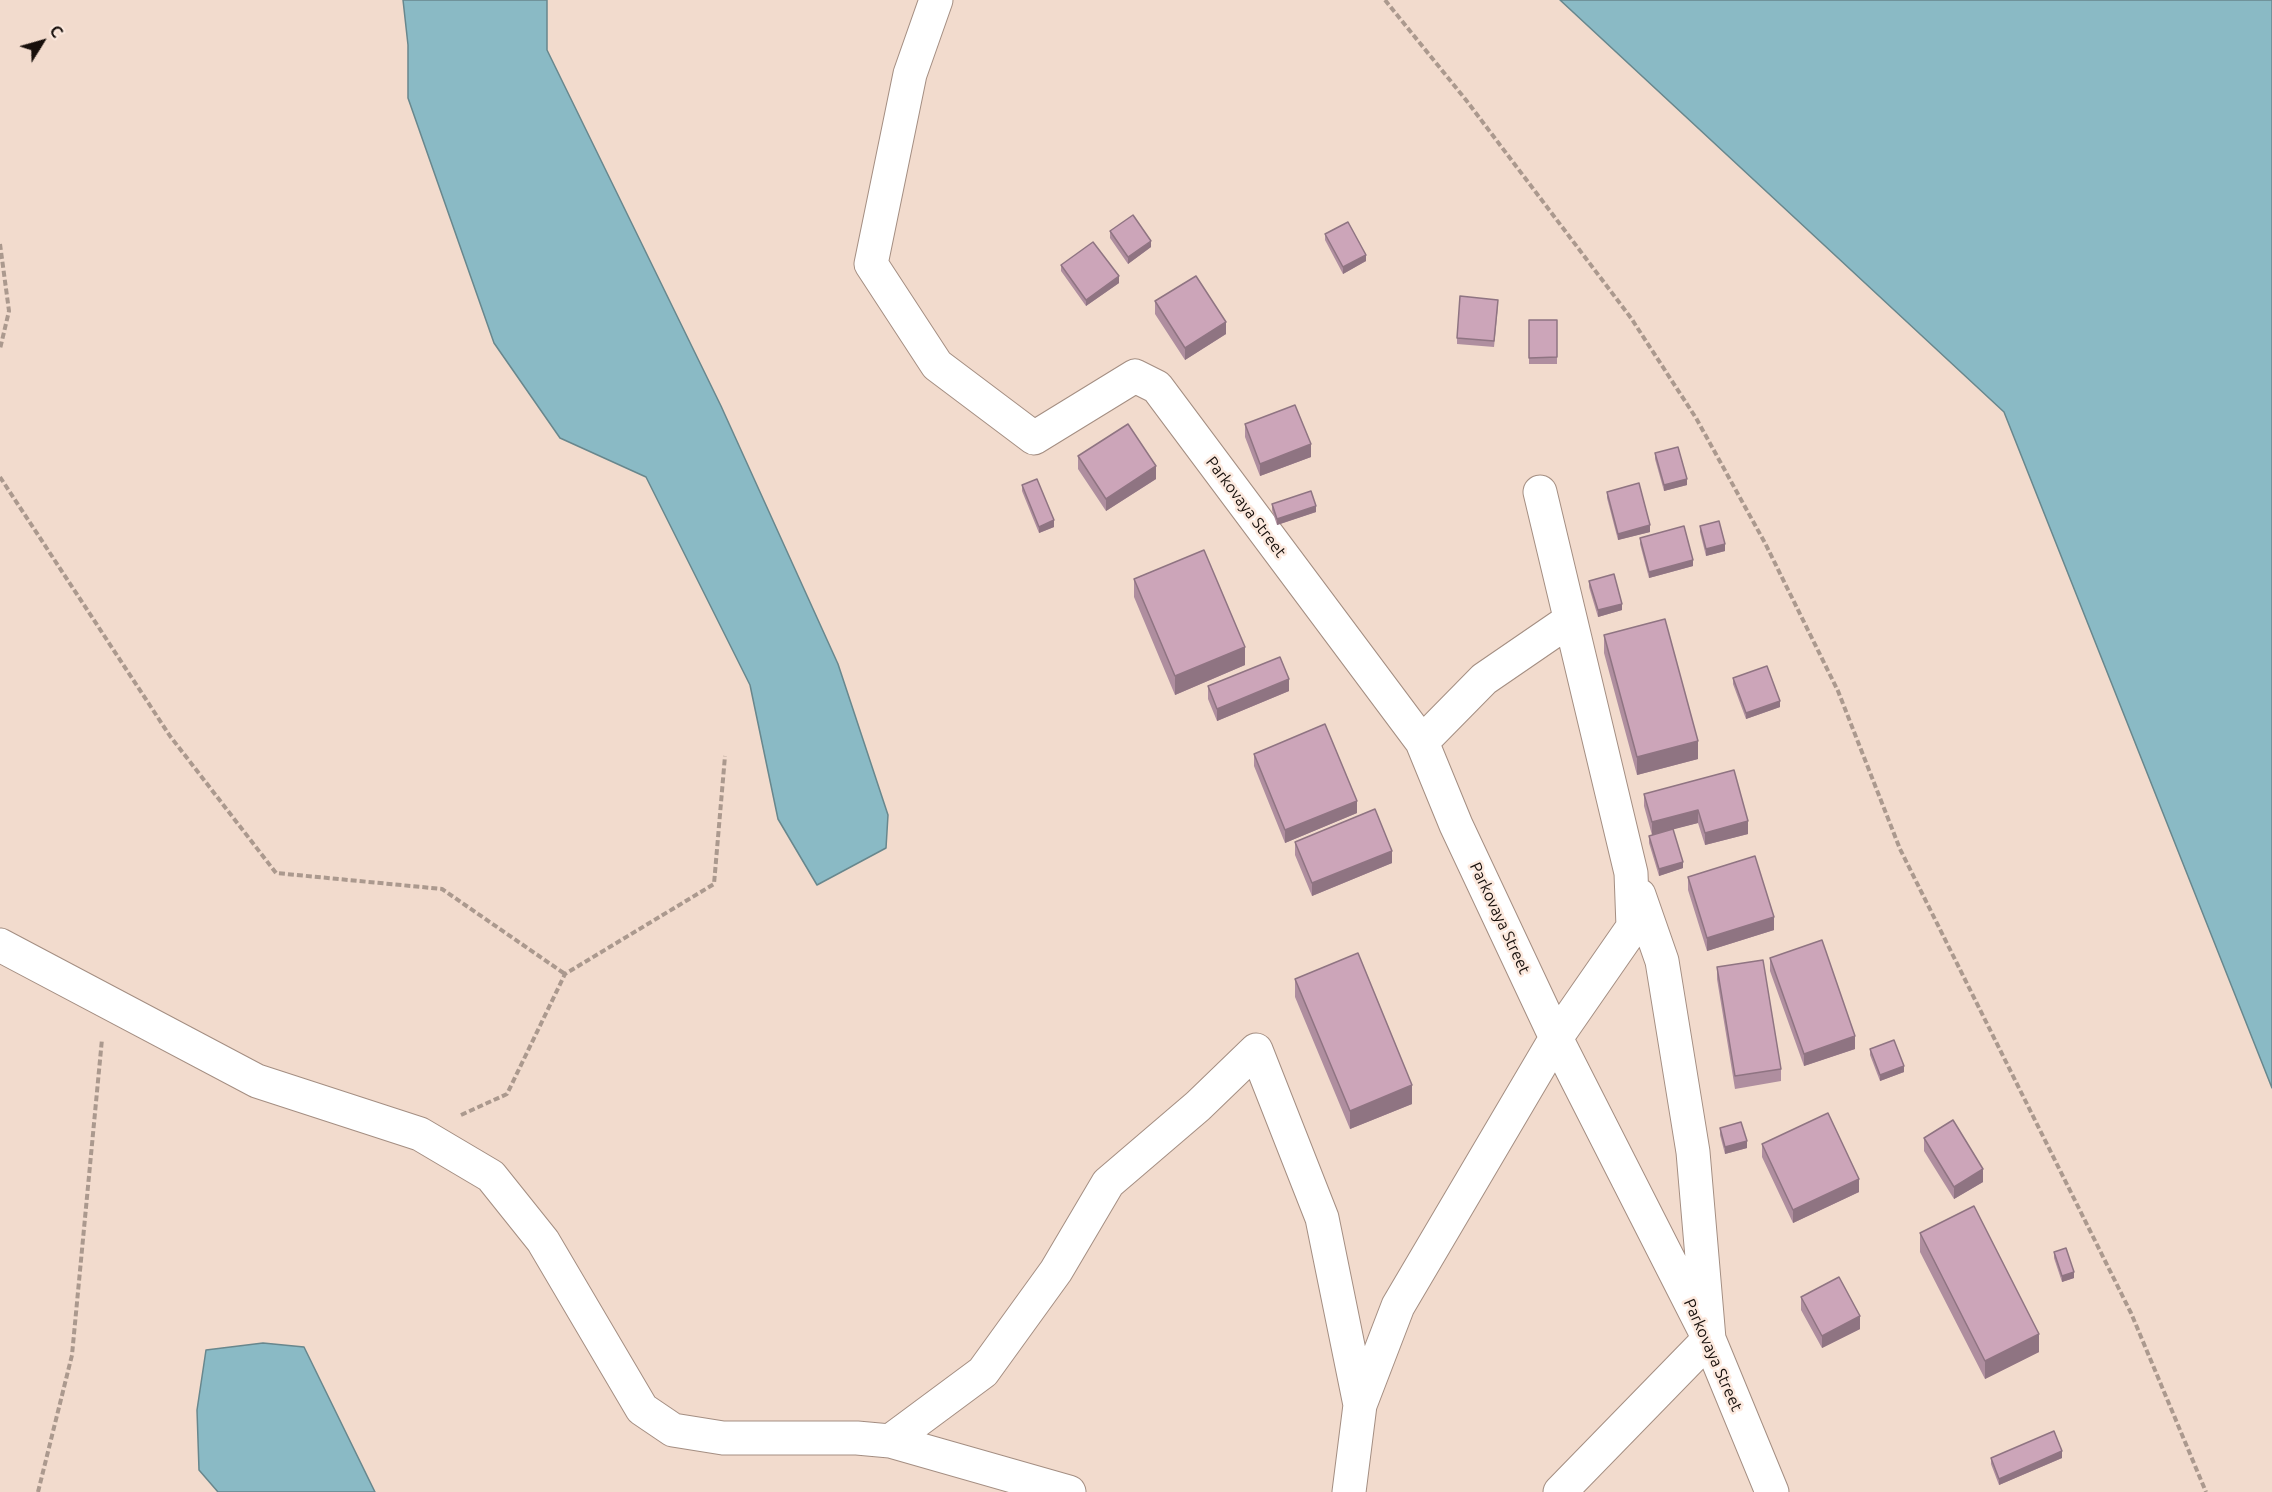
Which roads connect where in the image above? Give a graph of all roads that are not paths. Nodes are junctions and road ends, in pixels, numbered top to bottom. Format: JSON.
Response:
{"nodes":[{"id":1,"x":936,"y":0,"type":"edge"},
{"id":2,"x":1540,"y":492,"type":"dead end"},
{"id":3,"x":1570,"y":620,"type":"junction"},
{"id":4,"x":1422,"y":742,"type":"junction"},
{"id":5,"x":1631,"y":873,"type":"junction"},
{"id":6,"x":0,"y":945,"type":"edge"},
{"id":7,"x":1556,"y":1038,"type":"junction"},
{"id":8,"x":1709,"y":1339,"type":"junction"},
{"id":9,"x":1360,"y":1405,"type":"junction"},
{"id":10,"x":890,"y":1441,"type":"junction"},
{"id":11,"x":1069,"y":1492,"type":"edge"},
{"id":12,"x":1349,"y":1492,"type":"edge"},
{"id":13,"x":1560,"y":1492,"type":"edge"},
{"id":14,"x":1772,"y":1492,"type":"edge"}],
"edges":[{"from":1,"to":4,"type":"street","name":"Parkovaya Street"},
{"from":2,"to":3,"type":"street"},
{"from":3,"to":4,"type":"street"},
{"from":3,"to":5,"type":"street"},
{"from":4,"to":7,"type":"street","name":"Parkovaya Street"},
{"from":5,"to":7,"type":"street"},
{"from":5,"to":8,"type":"street"},
{"from":6,"to":10,"type":"street"},
{"from":7,"to":8,"type":"street","name":"Parkovaya Street"},
{"from":7,"to":9,"type":"street"},
{"from":8,"to":13,"type":"street"},
{"from":8,"to":14,"type":"street","name":"Parkovaya Street"},
{"from":9,"to":10,"type":"street"},
{"from":9,"to":12,"type":"street"},
{"from":10,"to":11,"type":"street"}]}
